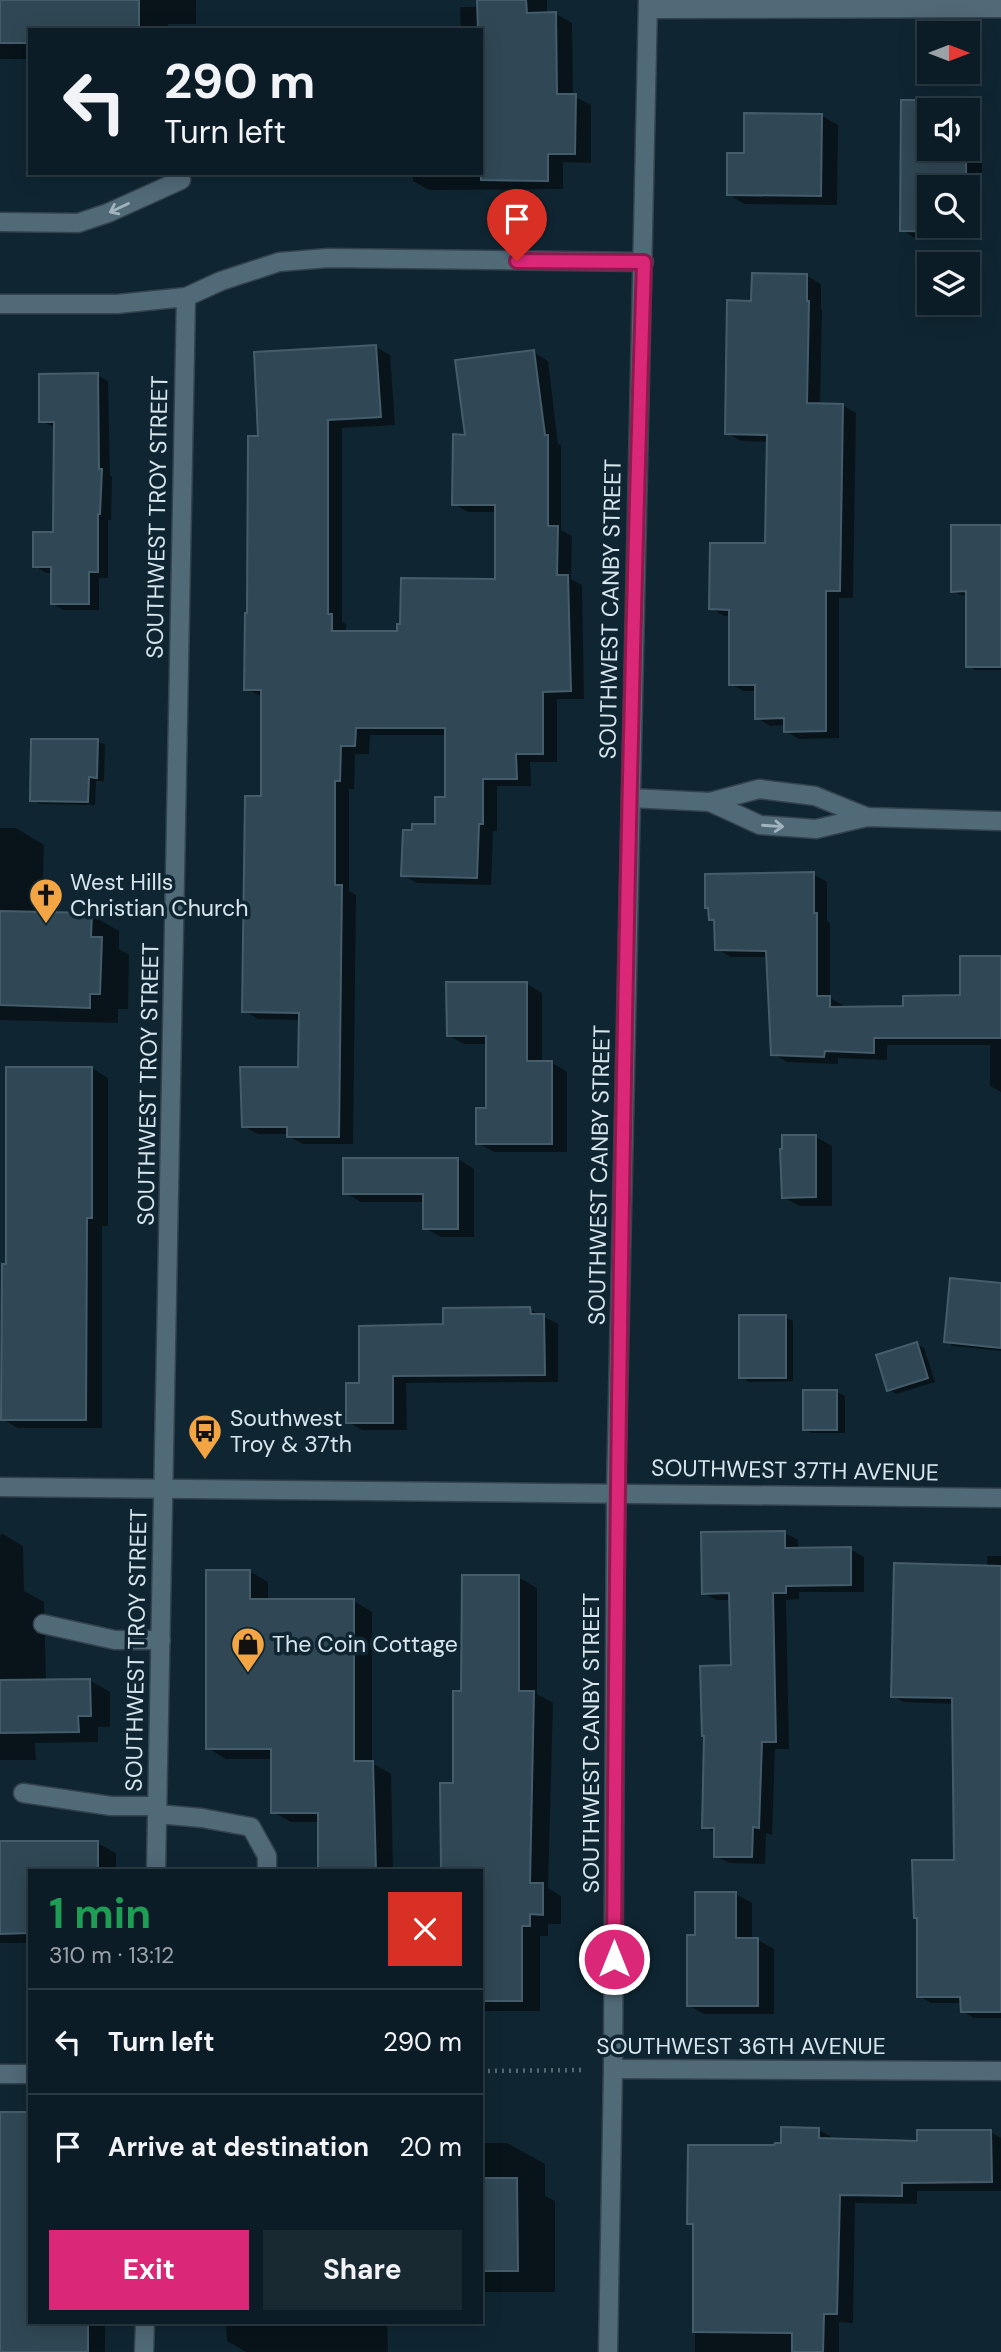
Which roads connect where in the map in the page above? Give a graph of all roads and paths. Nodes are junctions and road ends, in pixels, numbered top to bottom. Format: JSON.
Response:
{"nodes":[{"id":1,"x":648,"y":4,"type":"edge"},
{"id":2,"x":1001,"y":8,"type":"edge"},
{"id":3,"x":181,"y":180,"type":"dead end"},
{"id":4,"x":0,"y":222,"type":"edge"},
{"id":5,"x":644,"y":262,"type":"junction"},
{"id":6,"x":186,"y":298,"type":"junction"},
{"id":7,"x":0,"y":304,"type":"edge"},
{"id":8,"x":631,"y":798,"type":"junction"},
{"id":9,"x":710,"y":802,"type":"junction"},
{"id":10,"x":867,"y":817,"type":"junction"},
{"id":11,"x":1001,"y":821,"type":"edge"},
{"id":12,"x":0,"y":1487,"type":"edge"},
{"id":13,"x":164,"y":1488,"type":"junction"},
{"id":14,"x":617,"y":1492,"type":"junction"},
{"id":15,"x":1001,"y":1498,"type":"edge"},
{"id":16,"x":43,"y":1624,"type":"dead end"},
{"id":17,"x":161,"y":1640,"type":"junction"},
{"id":18,"x":23,"y":1793,"type":"dead end"},
{"id":19,"x":157,"y":1810,"type":"junction"},
{"id":20,"x":156,"y":1869,"type":"edge"},
{"id":21,"x":267,"y":1869,"type":"edge"},
{"id":22,"x":613,"y":2069,"type":"junction"},
{"id":23,"x":483,"y":2071,"type":"edge"},
{"id":24,"x":1001,"y":2071,"type":"edge"},
{"id":25,"x":0,"y":2074,"type":"edge"},
{"id":26,"x":28,"y":2074,"type":"edge"},
{"id":27,"x":145,"y":2324,"type":"edge"},
{"id":28,"x":144,"y":2352,"type":"edge"},
{"id":29,"x":608,"y":2352,"type":"edge"}],
"edges":[{"from":1,"to":2,"type":"street"},
{"from":1,"to":5,"type":"street","name":"SOUTHWEST CANBY STREET"},
{"from":3,"to":4,"type":"street","one_way":true},
{"from":5,"to":6,"type":"street"},
{"from":5,"to":8,"type":"street","name":"SOUTHWEST CANBY STREET"},
{"from":6,"to":7,"type":"street"},
{"from":6,"to":13,"type":"street","name":"SOUTHWEST TROY STREET"},
{"from":8,"to":9,"type":"street"},
{"from":8,"to":14,"type":"street","name":"SOUTHWEST CANBY STREET"},
{"from":9,"to":10,"type":"street"},
{"from":9,"to":10,"type":"street","one_way":true},
{"from":10,"to":11,"type":"street"},
{"from":12,"to":13,"type":"street","name":"SOUTHWEST 37TH AVENUE"},
{"from":13,"to":14,"type":"street","name":"SOUTHWEST 37TH AVENUE"},
{"from":13,"to":17,"type":"street","name":"SOUTHWEST TROY STREET"},
{"from":14,"to":15,"type":"street","name":"SOUTHWEST 37TH AVENUE"},
{"from":14,"to":22,"type":"street","name":"SOUTHWEST CANBY STREET"},
{"from":16,"to":17,"type":"street"},
{"from":17,"to":19,"type":"street","name":"SOUTHWEST TROY STREET"},
{"from":18,"to":19,"type":"street"},
{"from":19,"to":20,"type":"street","name":"SOUTHWEST TROY STREET"},
{"from":19,"to":21,"type":"street"},
{"from":22,"to":23,"type":"path","name":"SOUTHWEST 36TH AVENUE"},
{"from":22,"to":24,"type":"street","name":"SOUTHWEST 36TH AVENUE"},
{"from":22,"to":29,"type":"street","name":"SOUTHWEST CANBY STREET"},
{"from":25,"to":26,"type":"street"},
{"from":27,"to":28,"type":"street"}]}
